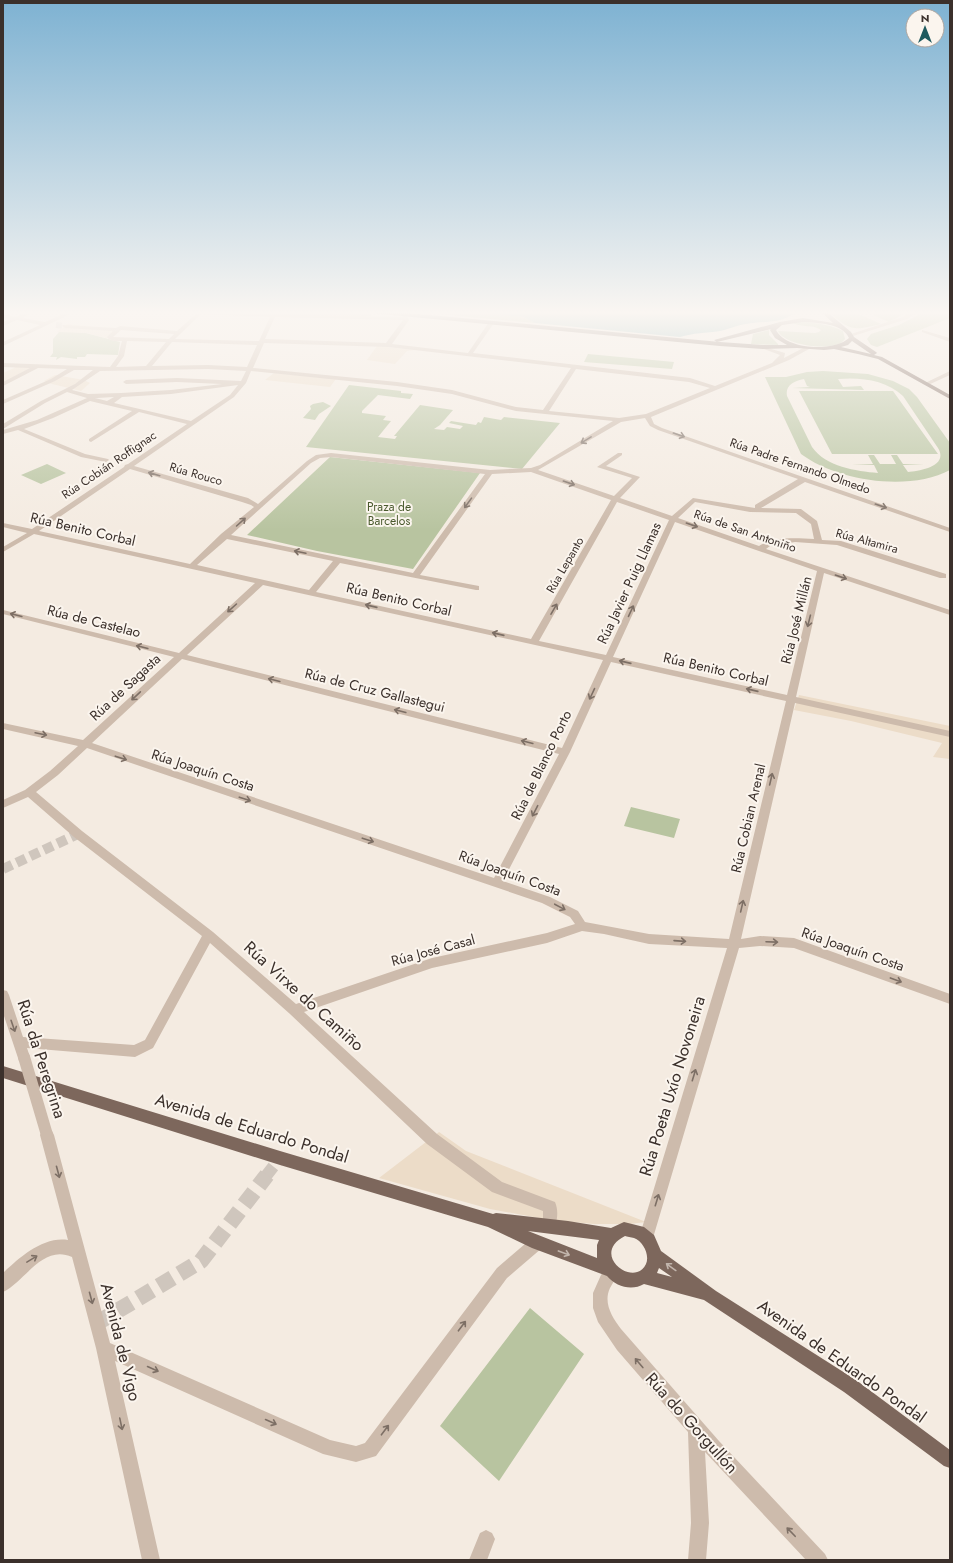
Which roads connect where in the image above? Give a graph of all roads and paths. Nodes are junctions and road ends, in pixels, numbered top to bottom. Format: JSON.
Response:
{"nodes":[{"id":1,"x":44,"y":384,"type":"edge"},
{"id":2,"x":78,"y":384,"type":"edge"},
{"id":3,"x":125,"y":384,"type":"edge"},
{"id":4,"x":236,"y":384,"type":"edge"},
{"id":5,"x":241,"y":384,"type":"edge"},
{"id":6,"x":396,"y":384,"type":"edge"},
{"id":7,"x":563,"y":384,"type":"edge"},
{"id":8,"x":702,"y":384,"type":"edge"},
{"id":9,"x":725,"y":384,"type":"edge"},
{"id":10,"x":926,"y":384,"type":"edge"},
{"id":11,"x":715,"y":388,"type":"junction"},
{"id":12,"x":66,"y":390,"type":"junction"},
{"id":13,"x":121,"y":395,"type":"junction"},
{"id":14,"x":97,"y":396,"type":"junction"},
{"id":15,"x":950,"y":397,"type":"edge"},
{"id":16,"x":90,"y":399,"type":"junction"},
{"id":17,"x":3,"y":402,"type":"edge"},
{"id":18,"x":109,"y":403,"type":"junction"},
{"id":19,"x":138,"y":410,"type":"junction"},
{"id":20,"x":544,"y":412,"type":"junction"},
{"id":21,"x":647,"y":416,"type":"junction"},
{"id":22,"x":619,"y":420,"type":"junction"},
{"id":23,"x":192,"y":423,"type":"junction"},
{"id":24,"x":3,"y":427,"type":"edge"},
{"id":25,"x":20,"y":429,"type":"junction"},
{"id":26,"x":3,"y":432,"type":"edge"},
{"id":27,"x":91,"y":440,"type":"dead end"},
{"id":28,"x":620,"y":454,"type":"dead end"},
{"id":29,"x":129,"y":457,"type":"dead end"},
{"id":30,"x":138,"y":459,"type":"junction"},
{"id":31,"x":106,"y":460,"type":"dead end"},
{"id":32,"x":127,"y":466,"type":"junction"},
{"id":33,"x":110,"y":469,"type":"dead end"},
{"id":34,"x":532,"y":470,"type":"junction"},
{"id":35,"x":119,"y":472,"type":"junction"},
{"id":36,"x":490,"y":472,"type":"junction"},
{"id":37,"x":804,"y":479,"type":"junction"},
{"id":38,"x":615,"y":499,"type":"junction"},
{"id":39,"x":257,"y":507,"type":"junction"},
{"id":40,"x":758,"y":507,"type":"dead end"},
{"id":41,"x":673,"y":519,"type":"junction"},
{"id":42,"x":3,"y":525,"type":"edge"},
{"id":43,"x":950,"y":530,"type":"edge"},
{"id":44,"x":32,"y":532,"type":"junction"},
{"id":45,"x":224,"y":536,"type":"junction"},
{"id":46,"x":819,"y":542,"type":"junction"},
{"id":47,"x":760,"y":549,"type":"junction"},
{"id":48,"x":3,"y":550,"type":"edge"},
{"id":49,"x":338,"y":560,"type":"junction"},
{"id":50,"x":191,"y":567,"type":"junction"},
{"id":51,"x":821,"y":570,"type":"junction"},
{"id":52,"x":415,"y":576,"type":"junction"},
{"id":53,"x":943,"y":576,"type":"dead end"},
{"id":54,"x":261,"y":582,"type":"junction"},
{"id":55,"x":476,"y":588,"type":"dead end"},
{"id":56,"x":311,"y":593,"type":"junction"},
{"id":57,"x":3,"y":612,"type":"edge"},
{"id":58,"x":950,"y":613,"type":"edge"},
{"id":59,"x":534,"y":642,"type":"junction"},
{"id":60,"x":179,"y":656,"type":"junction"},
{"id":61,"x":608,"y":658,"type":"junction"},
{"id":62,"x":790,"y":699,"type":"junction"},
{"id":63,"x":3,"y":726,"type":"edge"},
{"id":64,"x":950,"y":734,"type":"edge"},
{"id":65,"x":85,"y":744,"type":"junction"},
{"id":66,"x":564,"y":752,"type":"junction"},
{"id":67,"x":29,"y":792,"type":"junction"},
{"id":68,"x":3,"y":804,"type":"edge"},
{"id":69,"x":498,"y":883,"type":"junction"},
{"id":70,"x":582,"y":926,"type":"junction"},
{"id":71,"x":209,"y":935,"type":"junction"},
{"id":72,"x":734,"y":944,"type":"junction"},
{"id":73,"x":3,"y":995,"type":"edge"},
{"id":74,"x":950,"y":999,"type":"edge"},
{"id":75,"x":294,"y":1010,"type":"junction"},
{"id":76,"x":19,"y":1042,"type":"junction"},
{"id":77,"x":3,"y":1072,"type":"edge"},
{"id":78,"x":47,"y":1134,"type":"joint"},
{"id":79,"x":490,"y":1220,"type":"junction"},
{"id":80,"x":550,"y":1220,"type":"dead end"},
{"id":81,"x":611,"y":1235,"type":"junction"},
{"id":82,"x":646,"y":1238,"type":"junction"},
{"id":83,"x":537,"y":1243,"type":"junction"},
{"id":84,"x":79,"y":1252,"type":"junction"},
{"id":85,"x":654,"y":1255,"type":"junction"},
{"id":86,"x":610,"y":1271,"type":"junction"},
{"id":87,"x":645,"y":1277,"type":"junction"},
{"id":88,"x":3,"y":1284,"type":"edge"},
{"id":89,"x":711,"y":1296,"type":"junction"},
{"id":90,"x":104,"y":1348,"type":"junction"},
{"id":91,"x":696,"y":1430,"type":"junction"},
{"id":92,"x":950,"y":1460,"type":"edge"},
{"id":93,"x":486,"y":1538,"type":"dead end"},
{"id":94,"x":151,"y":1560,"type":"edge"},
{"id":95,"x":478,"y":1560,"type":"edge"},
{"id":96,"x":697,"y":1560,"type":"edge"},
{"id":97,"x":819,"y":1560,"type":"edge"}],
"edges":[{"from":1,"to":17,"type":"street"},
{"from":2,"to":12,"type":"street"},
{"from":3,"to":13,"type":"street"},
{"from":4,"to":13,"type":"street"},
{"from":5,"to":23,"type":"street","name":"Rúa Cobián Roffignac"},
{"from":6,"to":20,"type":"street"},
{"from":7,"to":20,"type":"street"},
{"from":8,"to":11,"type":"street"},
{"from":9,"to":11,"type":"street"},
{"from":10,"to":15,"type":"main road"},
{"from":11,"to":21,"type":"street"},
{"from":12,"to":14,"type":"street"},
{"from":12,"to":24,"type":"street"},
{"from":13,"to":14,"type":"street"},
{"from":13,"to":18,"type":"street"},
{"from":14,"to":16,"type":"street"},
{"from":16,"to":18,"type":"street"},
{"from":16,"to":25,"type":"street"},
{"from":18,"to":19,"type":"street"},
{"from":19,"to":23,"type":"street"},
{"from":19,"to":27,"type":"street"},
{"from":20,"to":22,"type":"street"},
{"from":21,"to":22,"type":"street"},
{"from":21,"to":37,"type":"street","name":"Rúa Padre Fernando Olmedo","one_way":true},
{"from":22,"to":34,"type":"street","one_way":true},
{"from":23,"to":30,"type":"street","name":"Rúa Cobián Roffignac"},
{"from":25,"to":26,"type":"street"},
{"from":25,"to":31,"type":"street"},
{"from":28,"to":38,"type":"street","name":"Rúa Lepanto"},
{"from":29,"to":30,"type":"street"},
{"from":30,"to":32,"type":"street","name":"Rúa Cobián Roffignac"},
{"from":32,"to":35,"type":"street","name":"Rúa Cobián Roffignac"},
{"from":39,"to":32,"type":"street","name":"Rúa Rouco","one_way":true},
{"from":33,"to":35,"type":"street"},
{"from":34,"to":36,"type":"street"},
{"from":34,"to":38,"type":"street","name":"Rúa de San Antoniño","one_way":true},
{"from":35,"to":44,"type":"street","name":"Rúa Cobián Roffignac"},
{"from":36,"to":39,"type":"street"},
{"from":36,"to":52,"type":"street","one_way":true},
{"from":37,"to":40,"type":"street"},
{"from":37,"to":43,"type":"street","name":"Rúa Padre Fernando Olmedo","one_way":true},
{"from":38,"to":41,"type":"street","name":"Rúa de San Antoniño"},
{"from":59,"to":38,"type":"street","name":"Rúa Lepanto","one_way":true},
{"from":45,"to":39,"type":"street","one_way":true},
{"from":41,"to":46,"type":"street"},
{"from":41,"to":47,"type":"street","name":"Rúa de San Antoniño","one_way":true},
{"from":61,"to":41,"type":"street","name":"Rúa Javier Puig Llamas","one_way":true},
{"from":42,"to":44,"type":"street","name":"Rúa Benito Corbal"},
{"from":44,"to":48,"type":"street","name":"Rúa Cobián Roffignac"},
{"from":44,"to":50,"type":"street","name":"Rúa Benito Corbal"},
{"from":49,"to":45,"type":"street","one_way":true},
{"from":45,"to":50,"type":"street"},
{"from":46,"to":47,"type":"street","name":"Rúa Altamira"},
{"from":46,"to":53,"type":"street","name":"Rúa Altamira"},
{"from":47,"to":51,"type":"street","name":"Rúa de San Antoniño"},
{"from":49,"to":52,"type":"street"},
{"from":49,"to":56,"type":"street"},
{"from":50,"to":54,"type":"street","name":"Rúa Benito Corbal"},
{"from":51,"to":58,"type":"street","name":"Rúa de San Antoniño","one_way":true},
{"from":51,"to":62,"type":"street","name":"Rúa José Millán","one_way":true},
{"from":52,"to":55,"type":"street"},
{"from":54,"to":56,"type":"street","name":"Rúa Benito Corbal"},
{"from":54,"to":60,"type":"street","name":"Rúa de Sagasta","one_way":true},
{"from":59,"to":56,"type":"street","name":"Rúa Benito Corbal","one_way":true},
{"from":60,"to":57,"type":"street","name":"Rúa de Castelao","one_way":true},
{"from":59,"to":61,"type":"street","name":"Rúa Benito Corbal"},
{"from":60,"to":65,"type":"street","name":"Rúa de Sagasta","one_way":true},
{"from":66,"to":60,"type":"street","name":"Rúa de Cruz Gallastegui","one_way":true},
{"from":62,"to":61,"type":"street","name":"Rúa Benito Corbal","one_way":true},
{"from":61,"to":66,"type":"street","name":"Rúa de Blanco Porto","one_way":true},
{"from":62,"to":64,"type":"street","name":"Rúa Benito Corbal"},
{"from":72,"to":62,"type":"street","name":"Rúa Cobian Arenal","one_way":true},
{"from":63,"to":65,"type":"street","name":"Rúa Joaquín Costa","one_way":true},
{"from":65,"to":67,"type":"street","name":"Rúa de Sagasta"},
{"from":65,"to":69,"type":"street","name":"Rúa Joaquín Costa","one_way":true},
{"from":66,"to":69,"type":"street","name":"Rúa de Blanco Porto","one_way":true},
{"from":67,"to":68,"type":"street","name":"Rúa de Sagasta"},
{"from":67,"to":71,"type":"street","name":"Rúa Virxe do Camiño"},
{"from":69,"to":70,"type":"street","name":"Rúa Joaquín Costa","one_way":true},
{"from":70,"to":72,"type":"street","name":"Rúa Joaquín Costa","one_way":true},
{"from":70,"to":75,"type":"street","name":"Rúa José Casal"},
{"from":71,"to":75,"type":"street","name":"Rúa Virxe do Camiño"},
{"from":71,"to":76,"type":"street"},
{"from":72,"to":74,"type":"street","name":"Rúa Joaquín Costa","one_way":true},
{"from":82,"to":72,"type":"street","name":"Rúa Poeta Uxío Novoneira","one_way":true},
{"from":73,"to":76,"type":"street","name":"Rúa da Peregrina","one_way":true},
{"from":75,"to":80,"type":"street","name":"Rúa Virxe do Camiño"},
{"from":76,"to":78,"type":"street","name":"Rúa da Peregrina","bridge":true},
{"from":77,"to":79,"type":"main road","name":"Avenida de Eduardo Pondal"},
{"from":78,"to":84,"type":"street","name":"Avenida de Vigo","one_way":true},
{"from":79,"to":81,"type":"main road"},
{"from":79,"to":83,"type":"main road"},
{"from":81,"to":82,"type":"main road"},
{"from":81,"to":86,"type":"main road"},
{"from":82,"to":85,"type":"main road"},
{"from":83,"to":86,"type":"main road","one_way":true},
{"from":90,"to":83,"type":"street","one_way":true},
{"from":88,"to":84,"type":"street","one_way":true},
{"from":84,"to":90,"type":"street","name":"Avenida de Vigo","one_way":true},
{"from":85,"to":87,"type":"main road"},
{"from":89,"to":85,"type":"main road","one_way":true},
{"from":86,"to":87,"type":"main road"},
{"from":91,"to":86,"type":"street","name":"Rúa do Gorgullón","one_way":true},
{"from":87,"to":89,"type":"main road"},
{"from":89,"to":92,"type":"main road","name":"Avenida de Eduardo Pondal"},
{"from":90,"to":94,"type":"street","name":"Avenida de Vigo","one_way":true},
{"from":91,"to":96,"type":"street"},
{"from":97,"to":91,"type":"street","name":"Rúa do Gorgullón","one_way":true},
{"from":93,"to":95,"type":"street"}]}
